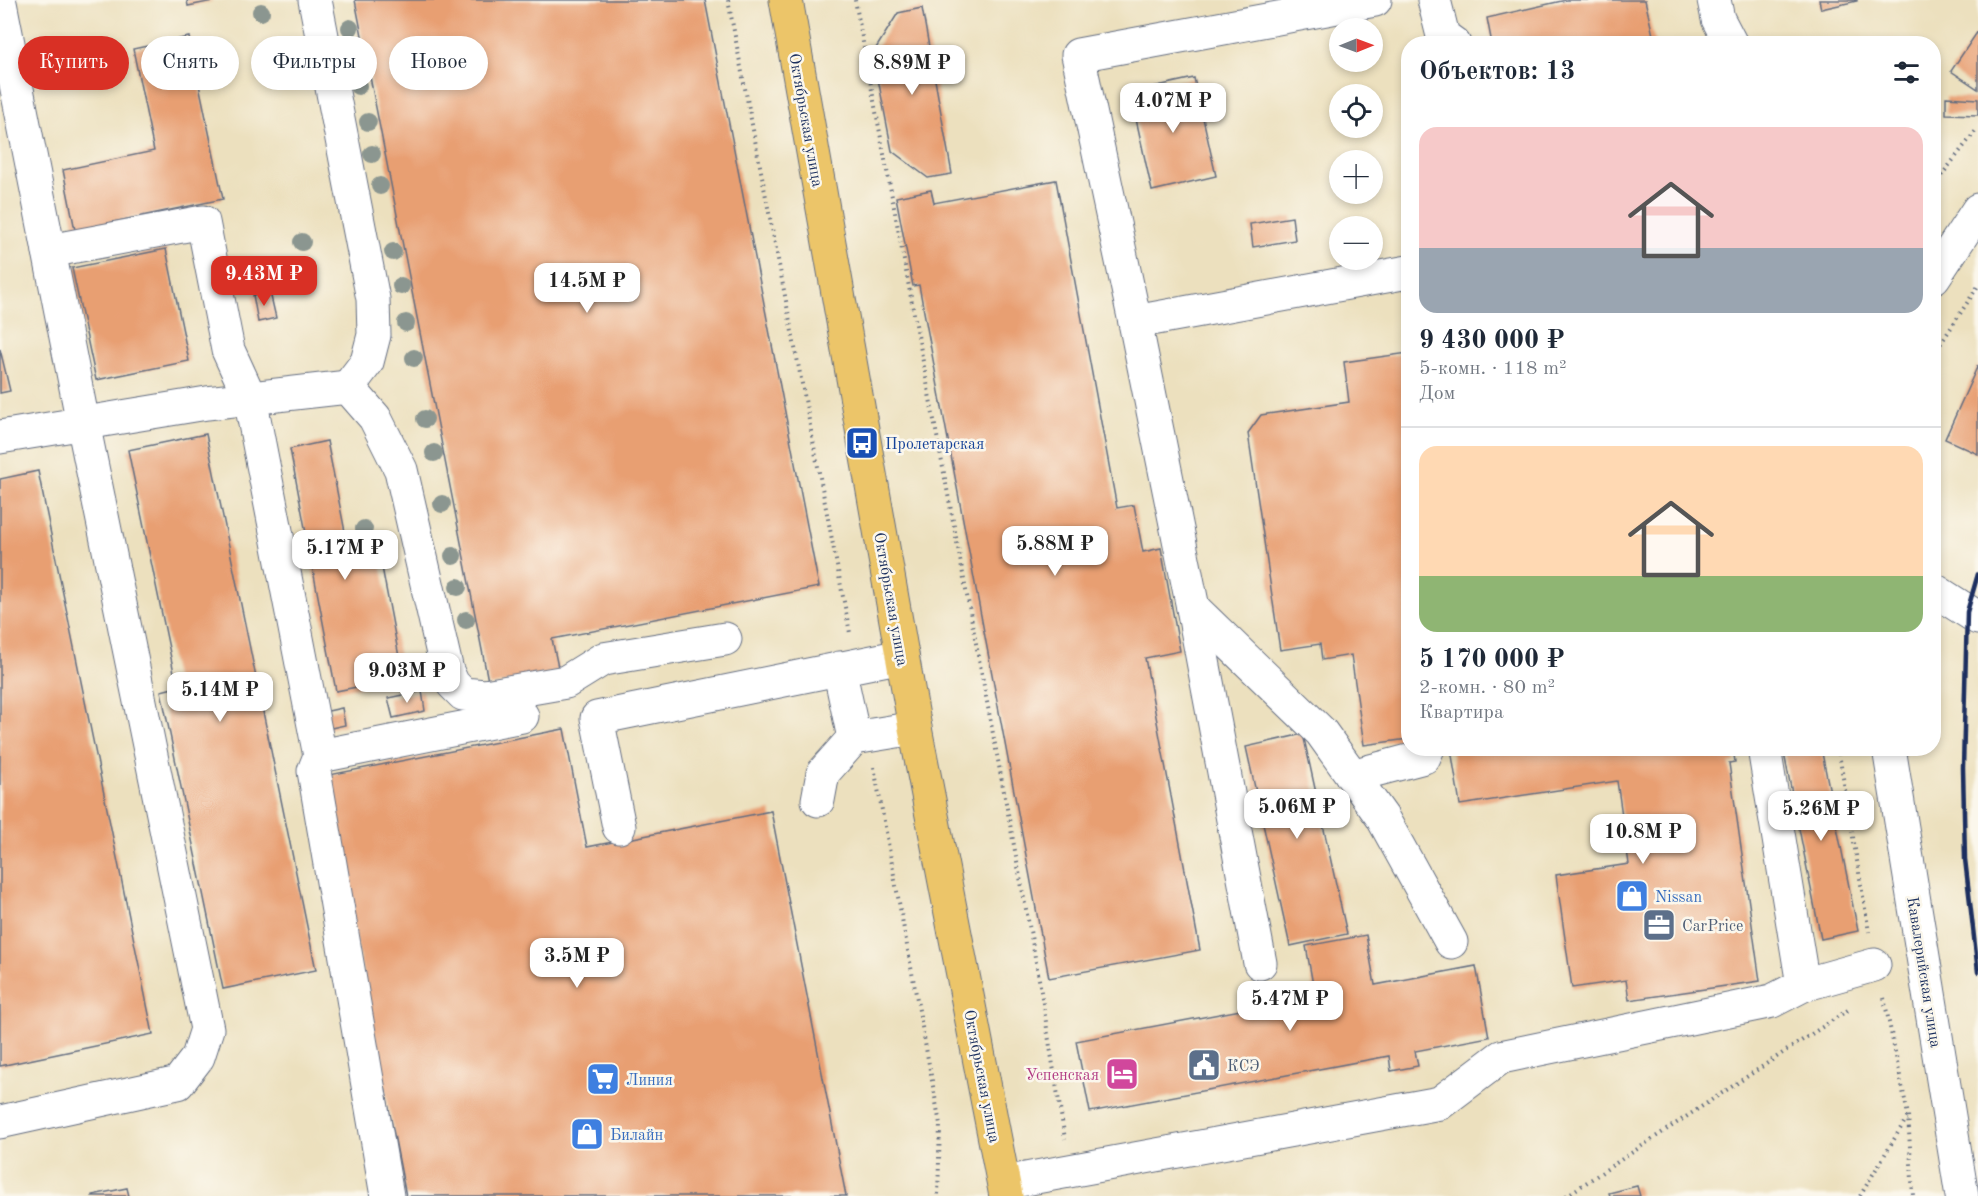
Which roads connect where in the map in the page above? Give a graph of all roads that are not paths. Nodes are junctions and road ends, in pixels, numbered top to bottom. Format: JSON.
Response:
{"nodes":[{"id":1,"x":315,"y":0,"type":"edge"},
{"id":2,"x":786,"y":0,"type":"edge"},
{"id":3,"x":1375,"y":0,"type":"edge"},
{"id":4,"x":1434,"y":0,"type":"edge"},
{"id":5,"x":1714,"y":0,"type":"edge"},
{"id":6,"x":0,"y":3,"type":"edge"},
{"id":7,"x":1443,"y":36,"type":"edge"},
{"id":8,"x":1727,"y":36,"type":"edge"},
{"id":9,"x":1978,"y":210,"type":"edge"},
{"id":10,"x":49,"y":251,"type":"junction"},
{"id":11,"x":1941,"y":266,"type":"edge"},
{"id":12,"x":1401,"y":273,"type":"edge"},
{"id":13,"x":1136,"y":322,"type":"junction"},
{"id":14,"x":348,"y":387,"type":"junction"},
{"id":15,"x":250,"y":398,"type":"junction"},
{"id":16,"x":83,"y":423,"type":"junction"},
{"id":17,"x":0,"y":437,"type":"edge"},
{"id":18,"x":1941,"y":594,"type":"edge"},
{"id":19,"x":1193,"y":608,"type":"junction"},
{"id":20,"x":1978,"y":618,"type":"edge"},
{"id":21,"x":725,"y":639,"type":"dead end"},
{"id":22,"x":902,"y":656,"type":"junction"},
{"id":23,"x":848,"y":667,"type":"junction"},
{"id":24,"x":522,"y":716,"type":"dead end"},
{"id":25,"x":915,"y":728,"type":"junction"},
{"id":26,"x":861,"y":737,"type":"junction"},
{"id":27,"x":320,"y":756,"type":"junction"},
{"id":28,"x":1425,"y":756,"type":"edge"},
{"id":29,"x":1765,"y":756,"type":"edge"},
{"id":30,"x":1890,"y":756,"type":"edge"},
{"id":31,"x":1352,"y":776,"type":"junction"},
{"id":32,"x":818,"y":801,"type":"dead end"},
{"id":33,"x":619,"y":827,"type":"dead end"},
{"id":34,"x":1451,"y":942,"type":"dead end"},
{"id":35,"x":1260,"y":963,"type":"dead end"},
{"id":36,"x":1874,"y":964,"type":"road end"},
{"id":37,"x":1803,"y":985,"type":"junction"},
{"id":38,"x":0,"y":1122,"type":"edge"},
{"id":39,"x":1005,"y":1190,"type":"edge"},
{"id":40,"x":387,"y":1196,"type":"edge"},
{"id":41,"x":1962,"y":1196,"type":"edge"}],
"edges":[{"from":1,"to":14,"type":"street"},
{"from":2,"to":22,"type":"main road","name":"Октябрьская улица"},
{"from":3,"to":13,"type":"street"},
{"from":4,"to":7,"type":"street"},
{"from":5,"to":8,"type":"street"},
{"from":6,"to":10,"type":"street"},
{"from":9,"to":11,"type":"street"},
{"from":10,"to":15,"type":"street"},
{"from":10,"to":16,"type":"street"},
{"from":12,"to":13,"type":"street"},
{"from":13,"to":19,"type":"street"},
{"from":14,"to":15,"type":"street"},
{"from":14,"to":21,"type":"street"},
{"from":15,"to":16,"type":"street"},
{"from":15,"to":27,"type":"street"},
{"from":16,"to":17,"type":"street"},
{"from":16,"to":38,"type":"street"},
{"from":18,"to":20,"type":"street"},
{"from":19,"to":31,"type":"street"},
{"from":19,"to":35,"type":"street"},
{"from":22,"to":23,"type":"street"},
{"from":22,"to":25,"type":"main road","name":"Октябрьская улица"},
{"from":23,"to":26,"type":"street"},
{"from":23,"to":33,"type":"street"},
{"from":24,"to":27,"type":"street"},
{"from":25,"to":26,"type":"street"},
{"from":25,"to":39,"type":"main road","name":"Октябрьская улица"},
{"from":26,"to":32,"type":"street"},
{"from":27,"to":40,"type":"street"},
{"from":28,"to":31,"type":"street"},
{"from":29,"to":37,"type":"street"},
{"from":30,"to":41,"type":"street","name":"Кавалерийская улица"},
{"from":31,"to":34,"type":"street"},
{"from":36,"to":37,"type":"street"},
{"from":37,"to":39,"type":"street"}]}
